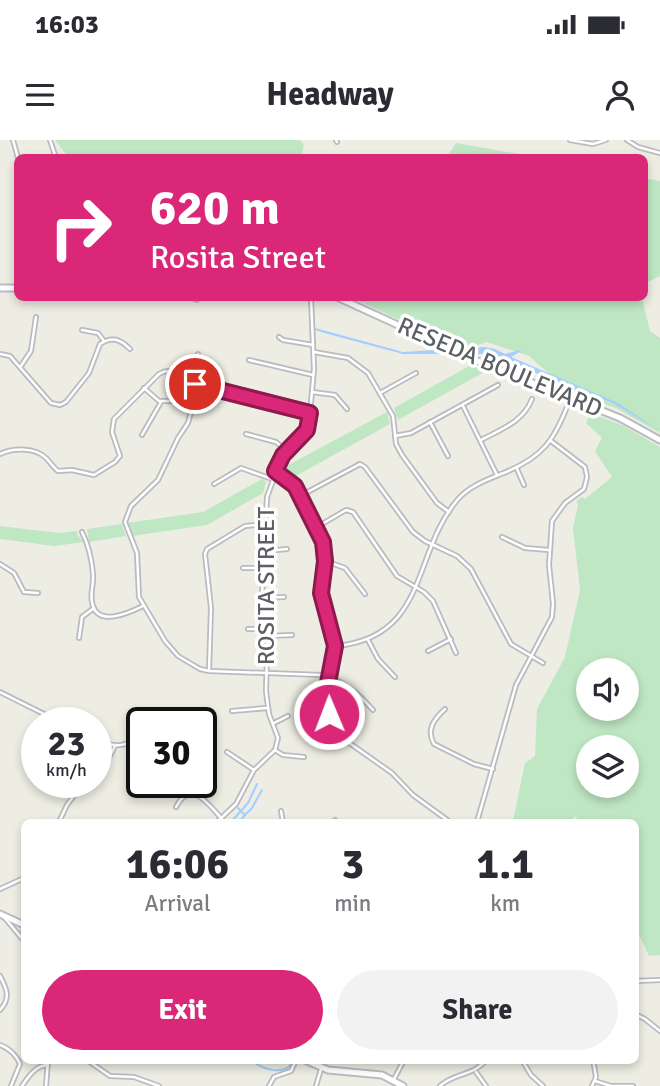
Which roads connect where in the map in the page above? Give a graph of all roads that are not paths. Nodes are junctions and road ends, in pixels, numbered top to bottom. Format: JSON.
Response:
{"nodes":[{"id":1,"x":570,"y":140,"type":"edge"},
{"id":2,"x":606,"y":140,"type":"edge"},
{"id":3,"x":627,"y":140,"type":"edge"},
{"id":4,"x":660,"y":153,"type":"edge"},
{"id":5,"x":311,"y":301,"type":"edge"},
{"id":6,"x":345,"y":301,"type":"edge"},
{"id":7,"x":36,"y":317,"type":"dead end"},
{"id":8,"x":82,"y":330,"type":"dead end"},
{"id":9,"x":279,"y":337,"type":"dead end"},
{"id":10,"x":104,"y":341,"type":"junction"},
{"id":11,"x":313,"y":345,"type":"junction"},
{"id":12,"x":130,"y":349,"type":"dead end"},
{"id":13,"x":313,"y":352,"type":"junction"},
{"id":14,"x":0,"y":354,"type":"edge"},
{"id":15,"x":198,"y":354,"type":"dead end"},
{"id":16,"x":249,"y":360,"type":"dead end"},
{"id":17,"x":20,"y":367,"type":"junction"},
{"id":18,"x":416,"y":373,"type":"dead end"},
{"id":19,"x":313,"y":376,"type":"junction"},
{"id":20,"x":187,"y":379,"type":"junction"},
{"id":21,"x":498,"y":386,"type":"dead end"},
{"id":22,"x":144,"y":388,"type":"junction"},
{"id":23,"x":312,"y":392,"type":"junction"},
{"id":24,"x":380,"y":393,"type":"junction"},
{"id":25,"x":570,"y":398,"type":"junction"},
{"id":26,"x":533,"y":399,"type":"dead end"},
{"id":27,"x":161,"y":402,"type":"junction"},
{"id":28,"x":462,"y":405,"type":"junction"},
{"id":29,"x":347,"y":409,"type":"dead end"},
{"id":30,"x":310,"y":413,"type":"junction"},
{"id":31,"x":430,"y":422,"type":"junction"},
{"id":32,"x":246,"y":434,"type":"dead end"},
{"id":33,"x":142,"y":435,"type":"dead end"},
{"id":34,"x":395,"y":436,"type":"junction"},
{"id":35,"x":481,"y":440,"type":"junction"},
{"id":36,"x":660,"y":440,"type":"edge"},
{"id":37,"x":551,"y":441,"type":"junction"},
{"id":38,"x":287,"y":451,"type":"junction"},
{"id":39,"x":0,"y":454,"type":"edge"},
{"id":40,"x":448,"y":456,"type":"dead end"},
{"id":41,"x":517,"y":468,"type":"junction"},
{"id":42,"x":275,"y":471,"type":"junction"},
{"id":43,"x":498,"y":475,"type":"junction"},
{"id":44,"x":272,"y":479,"type":"junction"},
{"id":45,"x":214,"y":484,"type":"dead end"},
{"id":46,"x":524,"y":485,"type":"dead end"},
{"id":47,"x":300,"y":496,"type":"junction"},
{"id":48,"x":449,"y":512,"type":"junction"},
{"id":49,"x":267,"y":524,"type":"junction"},
{"id":50,"x":317,"y":527,"type":"junction"},
{"id":51,"x":82,"y":532,"type":"dead end"},
{"id":52,"x":502,"y":537,"type":"dead end"},
{"id":53,"x":433,"y":546,"type":"junction"},
{"id":54,"x":287,"y":549,"type":"dead end"},
{"id":55,"x":549,"y":550,"type":"junction"},
{"id":56,"x":266,"y":551,"type":"junction"},
{"id":57,"x":325,"y":561,"type":"junction"},
{"id":58,"x":0,"y":564,"type":"edge"},
{"id":59,"x":243,"y":568,"type":"dead end"},
{"id":60,"x":265,"y":568,"type":"junction"},
{"id":61,"x":414,"y":587,"type":"junction"},
{"id":62,"x":38,"y":593,"type":"dead end"},
{"id":63,"x":365,"y":594,"type":"dead end"},
{"id":64,"x":284,"y":597,"type":"dead end"},
{"id":65,"x":263,"y":598,"type":"junction"},
{"id":66,"x":143,"y":606,"type":"junction"},
{"id":67,"x":94,"y":608,"type":"junction"},
{"id":68,"x":248,"y":628,"type":"dead end"},
{"id":69,"x":268,"y":629,"type":"junction"},
{"id":70,"x":292,"y":635,"type":"dead end"},
{"id":71,"x":267,"y":636,"type":"junction"},
{"id":72,"x":79,"y":638,"type":"dead end"},
{"id":73,"x":451,"y":639,"type":"junction"},
{"id":74,"x":368,"y":640,"type":"junction"},
{"id":75,"x":335,"y":646,"type":"junction"},
{"id":76,"x":428,"y":651,"type":"dead end"},
{"id":77,"x":457,"y":653,"type":"dead end"},
{"id":78,"x":531,"y":656,"type":"junction"},
{"id":79,"x":543,"y":663,"type":"dead end"},
{"id":80,"x":209,"y":671,"type":"junction"},
{"id":81,"x":266,"y":673,"type":"junction"},
{"id":82,"x":329,"y":677,"type":"junction"},
{"id":83,"x":395,"y":677,"type":"dead end"},
{"id":84,"x":0,"y":692,"type":"edge"},
{"id":85,"x":30,"y":707,"type":"edge"},
{"id":86,"x":267,"y":708,"type":"junction"},
{"id":87,"x":445,"y":709,"type":"dead end"},
{"id":88,"x":373,"y":710,"type":"dead end"},
{"id":89,"x":232,"y":711,"type":"dead end"},
{"id":90,"x":288,"y":716,"type":"dead end"},
{"id":91,"x":274,"y":723,"type":"junction"},
{"id":92,"x":112,"y":745,"type":"edge"},
{"id":93,"x":115,"y":746,"type":"junction"},
{"id":94,"x":126,"y":746,"type":"edge"},
{"id":95,"x":275,"y":750,"type":"junction"},
{"id":96,"x":112,"y":752,"type":"edge"},
{"id":97,"x":227,"y":752,"type":"dead end"},
{"id":98,"x":304,"y":757,"type":"dead end"},
{"id":99,"x":493,"y":769,"type":"junction"},
{"id":100,"x":254,"y":771,"type":"junction"},
{"id":101,"x":72,"y":798,"type":"edge"},
{"id":102,"x":176,"y":807,"type":"dead end"},
{"id":103,"x":281,"y":811,"type":"dead end"},
{"id":104,"x":60,"y":819,"type":"edge"},
{"id":105,"x":222,"y":819,"type":"joint"},
{"id":106,"x":282,"y":819,"type":"edge"},
{"id":107,"x":446,"y":819,"type":"edge"},
{"id":108,"x":478,"y":819,"type":"edge"},
{"id":109,"x":21,"y":880,"type":"edge"},
{"id":110,"x":0,"y":890,"type":"edge"},
{"id":111,"x":1,"y":915,"type":"edge"},
{"id":112,"x":21,"y":925,"type":"edge"},
{"id":113,"x":21,"y":937,"type":"edge"},
{"id":114,"x":0,"y":976,"type":"edge"},
{"id":115,"x":660,"y":980,"type":"edge"},
{"id":116,"x":639,"y":981,"type":"edge"},
{"id":117,"x":0,"y":1010,"type":"edge"},
{"id":118,"x":639,"y":1016,"type":"edge"},
{"id":119,"x":660,"y":1031,"type":"edge"},
{"id":120,"x":0,"y":1045,"type":"edge"},
{"id":121,"x":45,"y":1064,"type":"edge"},
{"id":122,"x":48,"y":1064,"type":"edge"},
{"id":123,"x":93,"y":1064,"type":"edge"},
{"id":124,"x":294,"y":1064,"type":"edge"},
{"id":125,"x":312,"y":1064,"type":"edge"},
{"id":126,"x":402,"y":1064,"type":"edge"},
{"id":127,"x":482,"y":1064,"type":"edge"},
{"id":128,"x":525,"y":1064,"type":"edge"},
{"id":129,"x":593,"y":1064,"type":"edge"},
{"id":130,"x":321,"y":1069,"type":"junction"},
{"id":131,"x":475,"y":1071,"type":"junction"},
{"id":132,"x":393,"y":1080,"type":"junction"},
{"id":133,"x":595,"y":1081,"type":"junction"},
{"id":134,"x":11,"y":1086,"type":"edge"},
{"id":135,"x":22,"y":1086,"type":"edge"},
{"id":136,"x":46,"y":1086,"type":"edge"},
{"id":137,"x":159,"y":1086,"type":"edge"},
{"id":138,"x":269,"y":1086,"type":"edge"},
{"id":139,"x":316,"y":1086,"type":"edge"},
{"id":140,"x":402,"y":1086,"type":"edge"},
{"id":141,"x":440,"y":1086,"type":"edge"},
{"id":142,"x":486,"y":1086,"type":"edge"},
{"id":143,"x":543,"y":1086,"type":"edge"},
{"id":144,"x":592,"y":1086,"type":"edge"},
{"id":145,"x":633,"y":1086,"type":"edge"}],
"edges":[{"from":1,"to":2,"type":"street"},
{"from":3,"to":4,"type":"street"},
{"from":5,"to":11,"type":"street","name":"ROSITA STREET"},
{"from":6,"to":25,"type":"main road","name":"RESEDA BOULEVARD"},
{"from":7,"to":17,"type":"street"},
{"from":8,"to":10,"type":"street"},
{"from":9,"to":11,"type":"street"},
{"from":10,"to":12,"type":"street"},
{"from":10,"to":17,"type":"street"},
{"from":11,"to":13,"type":"street","name":"ROSITA STREET"},
{"from":13,"to":19,"type":"street","name":"ROSITA STREET"},
{"from":13,"to":24,"type":"street"},
{"from":14,"to":17,"type":"street"},
{"from":15,"to":20,"type":"street"},
{"from":16,"to":19,"type":"street"},
{"from":18,"to":24,"type":"street"},
{"from":19,"to":23,"type":"street","name":"ROSITA STREET"},
{"from":20,"to":22,"type":"street"},
{"from":20,"to":30,"type":"street"},
{"from":21,"to":28,"type":"street"},
{"from":22,"to":27,"type":"street"},
{"from":22,"to":39,"type":"street"},
{"from":23,"to":29,"type":"street"},
{"from":23,"to":30,"type":"street","name":"ROSITA STREET"},
{"from":24,"to":34,"type":"street"},
{"from":25,"to":36,"type":"main road","name":"RESEDA BOULEVARD"},
{"from":25,"to":37,"type":"street"},
{"from":26,"to":35,"type":"street"},
{"from":27,"to":33,"type":"street"},
{"from":27,"to":66,"type":"street"},
{"from":28,"to":31,"type":"street"},
{"from":28,"to":35,"type":"street"},
{"from":30,"to":38,"type":"street","name":"ROSITA STREET"},
{"from":31,"to":34,"type":"street"},
{"from":31,"to":40,"type":"street"},
{"from":32,"to":38,"type":"street"},
{"from":34,"to":48,"type":"street"},
{"from":35,"to":43,"type":"street"},
{"from":37,"to":41,"type":"street"},
{"from":37,"to":55,"type":"street"},
{"from":38,"to":42,"type":"street","name":"ROSITA STREET"},
{"from":41,"to":43,"type":"street"},
{"from":41,"to":46,"type":"street"},
{"from":42,"to":44,"type":"street","name":"ROSITA STREET"},
{"from":42,"to":47,"type":"street"},
{"from":43,"to":48,"type":"street"},
{"from":44,"to":45,"type":"street"},
{"from":44,"to":49,"type":"street","name":"ROSITA STREET"},
{"from":47,"to":50,"type":"street"},
{"from":47,"to":53,"type":"street"},
{"from":48,"to":53,"type":"street"},
{"from":49,"to":56,"type":"street","name":"ROSITA STREET"},
{"from":49,"to":80,"type":"street"},
{"from":50,"to":57,"type":"street"},
{"from":50,"to":61,"type":"street"},
{"from":51,"to":67,"type":"street"},
{"from":52,"to":55,"type":"street"},
{"from":53,"to":61,"type":"street"},
{"from":53,"to":78,"type":"street"},
{"from":54,"to":56,"type":"street"},
{"from":55,"to":78,"type":"street"},
{"from":56,"to":60,"type":"street","name":"ROSITA STREET"},
{"from":57,"to":63,"type":"street"},
{"from":57,"to":75,"type":"street"},
{"from":58,"to":62,"type":"street"},
{"from":59,"to":60,"type":"street"},
{"from":60,"to":65,"type":"street","name":"ROSITA STREET"},
{"from":61,"to":73,"type":"street"},
{"from":61,"to":74,"type":"street"},
{"from":64,"to":65,"type":"street"},
{"from":65,"to":69,"type":"street","name":"ROSITA STREET"},
{"from":66,"to":67,"type":"street"},
{"from":66,"to":80,"type":"street"},
{"from":67,"to":72,"type":"street"},
{"from":68,"to":69,"type":"street"},
{"from":69,"to":71,"type":"street","name":"ROSITA STREET"},
{"from":70,"to":71,"type":"street"},
{"from":71,"to":81,"type":"street","name":"ROSITA STREET"},
{"from":73,"to":76,"type":"street"},
{"from":73,"to":77,"type":"street"},
{"from":74,"to":75,"type":"street"},
{"from":74,"to":83,"type":"street"},
{"from":75,"to":82,"type":"street"},
{"from":78,"to":79,"type":"street"},
{"from":78,"to":99,"type":"street"},
{"from":80,"to":81,"type":"street"},
{"from":81,"to":82,"type":"street"},
{"from":81,"to":86,"type":"street","name":"ROSITA STREET"},
{"from":82,"to":88,"type":"street"},
{"from":82,"to":107,"type":"street"},
{"from":84,"to":85,"type":"street"},
{"from":86,"to":89,"type":"street"},
{"from":86,"to":91,"type":"street","name":"ROSITA STREET"},
{"from":87,"to":99,"type":"street"},
{"from":90,"to":91,"type":"street"},
{"from":91,"to":95,"type":"street","name":"ROSITA STREET"},
{"from":92,"to":93,"type":"street"},
{"from":93,"to":94,"type":"street"},
{"from":93,"to":96,"type":"street"},
{"from":95,"to":98,"type":"street"},
{"from":95,"to":100,"type":"street"},
{"from":97,"to":100,"type":"street"},
{"from":99,"to":108,"type":"street"},
{"from":100,"to":105,"type":"street"},
{"from":101,"to":104,"type":"street"},
{"from":102,"to":105,"type":"street"},
{"from":103,"to":106,"type":"street"},
{"from":109,"to":110,"type":"street"},
{"from":111,"to":112,"type":"main road"},
{"from":111,"to":113,"type":"street"},
{"from":114,"to":117,"type":"street"},
{"from":115,"to":116,"type":"street"},
{"from":118,"to":119,"type":"street"},
{"from":120,"to":134,"type":"street"},
{"from":121,"to":135,"type":"street"},
{"from":122,"to":136,"type":"street"},
{"from":123,"to":137,"type":"street"},
{"from":124,"to":138,"type":"street"},
{"from":125,"to":130,"type":"main road"},
{"from":126,"to":132,"type":"street"},
{"from":127,"to":131,"type":"street"},
{"from":128,"to":143,"type":"street"},
{"from":129,"to":133,"type":"street"},
{"from":130,"to":132,"type":"main road"},
{"from":130,"to":139,"type":"street"},
{"from":131,"to":141,"type":"street"},
{"from":131,"to":142,"type":"street"},
{"from":132,"to":140,"type":"main road"},
{"from":133,"to":144,"type":"street"},
{"from":133,"to":145,"type":"street"}]}
